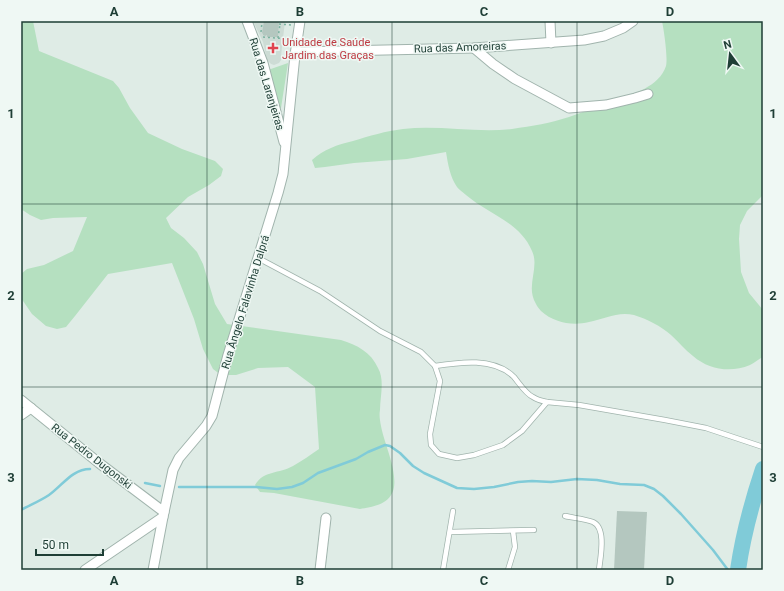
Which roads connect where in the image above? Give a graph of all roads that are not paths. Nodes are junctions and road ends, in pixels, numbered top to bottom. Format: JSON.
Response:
{"nodes":[{"id":1,"x":247,"y":21,"type":"edge"},
{"id":2,"x":550,"y":21,"type":"edge"},
{"id":3,"x":633,"y":21,"type":"edge"},
{"id":4,"x":300,"y":24,"type":"edge"},
{"id":5,"x":551,"y":43,"type":"junction"},
{"id":6,"x":474,"y":48,"type":"junction"},
{"id":7,"x":296,"y":52,"type":"junction"},
{"id":8,"x":648,"y":94,"type":"dead end"},
{"id":9,"x":285,"y":147,"type":"junction"},
{"id":10,"x":258,"y":258,"type":"junction"},
{"id":11,"x":435,"y":366,"type":"junction"},
{"id":12,"x":21,"y":400,"type":"edge"},
{"id":13,"x":547,"y":402,"type":"junction"},
{"id":14,"x":31,"y":408,"type":"junction"},
{"id":15,"x":21,"y":415,"type":"edge"},
{"id":16,"x":762,"y":447,"type":"edge"},
{"id":17,"x":453,"y":511,"type":"dead end"},
{"id":18,"x":164,"y":515,"type":"junction"},
{"id":19,"x":565,"y":516,"type":"dead end"},
{"id":20,"x":326,"y":518,"type":"dead end"},
{"id":21,"x":534,"y":530,"type":"dead end"},
{"id":22,"x":513,"y":531,"type":"junction"},
{"id":23,"x":450,"y":532,"type":"junction"},
{"id":24,"x":85,"y":570,"type":"edge"},
{"id":25,"x":153,"y":570,"type":"edge"},
{"id":26,"x":320,"y":570,"type":"edge"},
{"id":27,"x":443,"y":570,"type":"edge"},
{"id":28,"x":508,"y":570,"type":"edge"},
{"id":29,"x":598,"y":570,"type":"edge"}],
"edges":[{"from":1,"to":9,"type":"street","name":"Rua das Laranjeiras"},
{"from":2,"to":5,"type":"street"},
{"from":3,"to":5,"type":"street","name":"Rua das Amoreiras"},
{"from":4,"to":7,"type":"street","name":"Rua Ângelo Falavinha Dalprá"},
{"from":5,"to":6,"type":"street","name":"Rua das Amoreiras"},
{"from":6,"to":7,"type":"street","name":"Rua das Amoreiras"},
{"from":6,"to":8,"type":"street"},
{"from":7,"to":9,"type":"street","name":"Rua Ângelo Falavinha Dalprá"},
{"from":9,"to":10,"type":"street","name":"Rua Ângelo Falavinha Dalprá"},
{"from":10,"to":11,"type":"lane"},
{"from":10,"to":18,"type":"street","name":"Rua Ângelo Falavinha Dalprá"},
{"from":11,"to":13,"type":"lane"},
{"from":11,"to":13,"type":"lane"},
{"from":12,"to":14,"type":"street","name":"Rua Pedro Dugonski"},
{"from":13,"to":16,"type":"lane"},
{"from":14,"to":15,"type":"street"},
{"from":14,"to":18,"type":"street","name":"Rua Pedro Dugonski"},
{"from":17,"to":23,"type":"lane"},
{"from":18,"to":24,"type":"street"},
{"from":18,"to":25,"type":"street","name":"Rua Ângelo Falavinha Dalprá"},
{"from":19,"to":29,"type":"lane"},
{"from":20,"to":26,"type":"street"},
{"from":21,"to":22,"type":"lane"},
{"from":22,"to":23,"type":"lane"},
{"from":22,"to":28,"type":"lane"},
{"from":23,"to":27,"type":"lane"}]}
